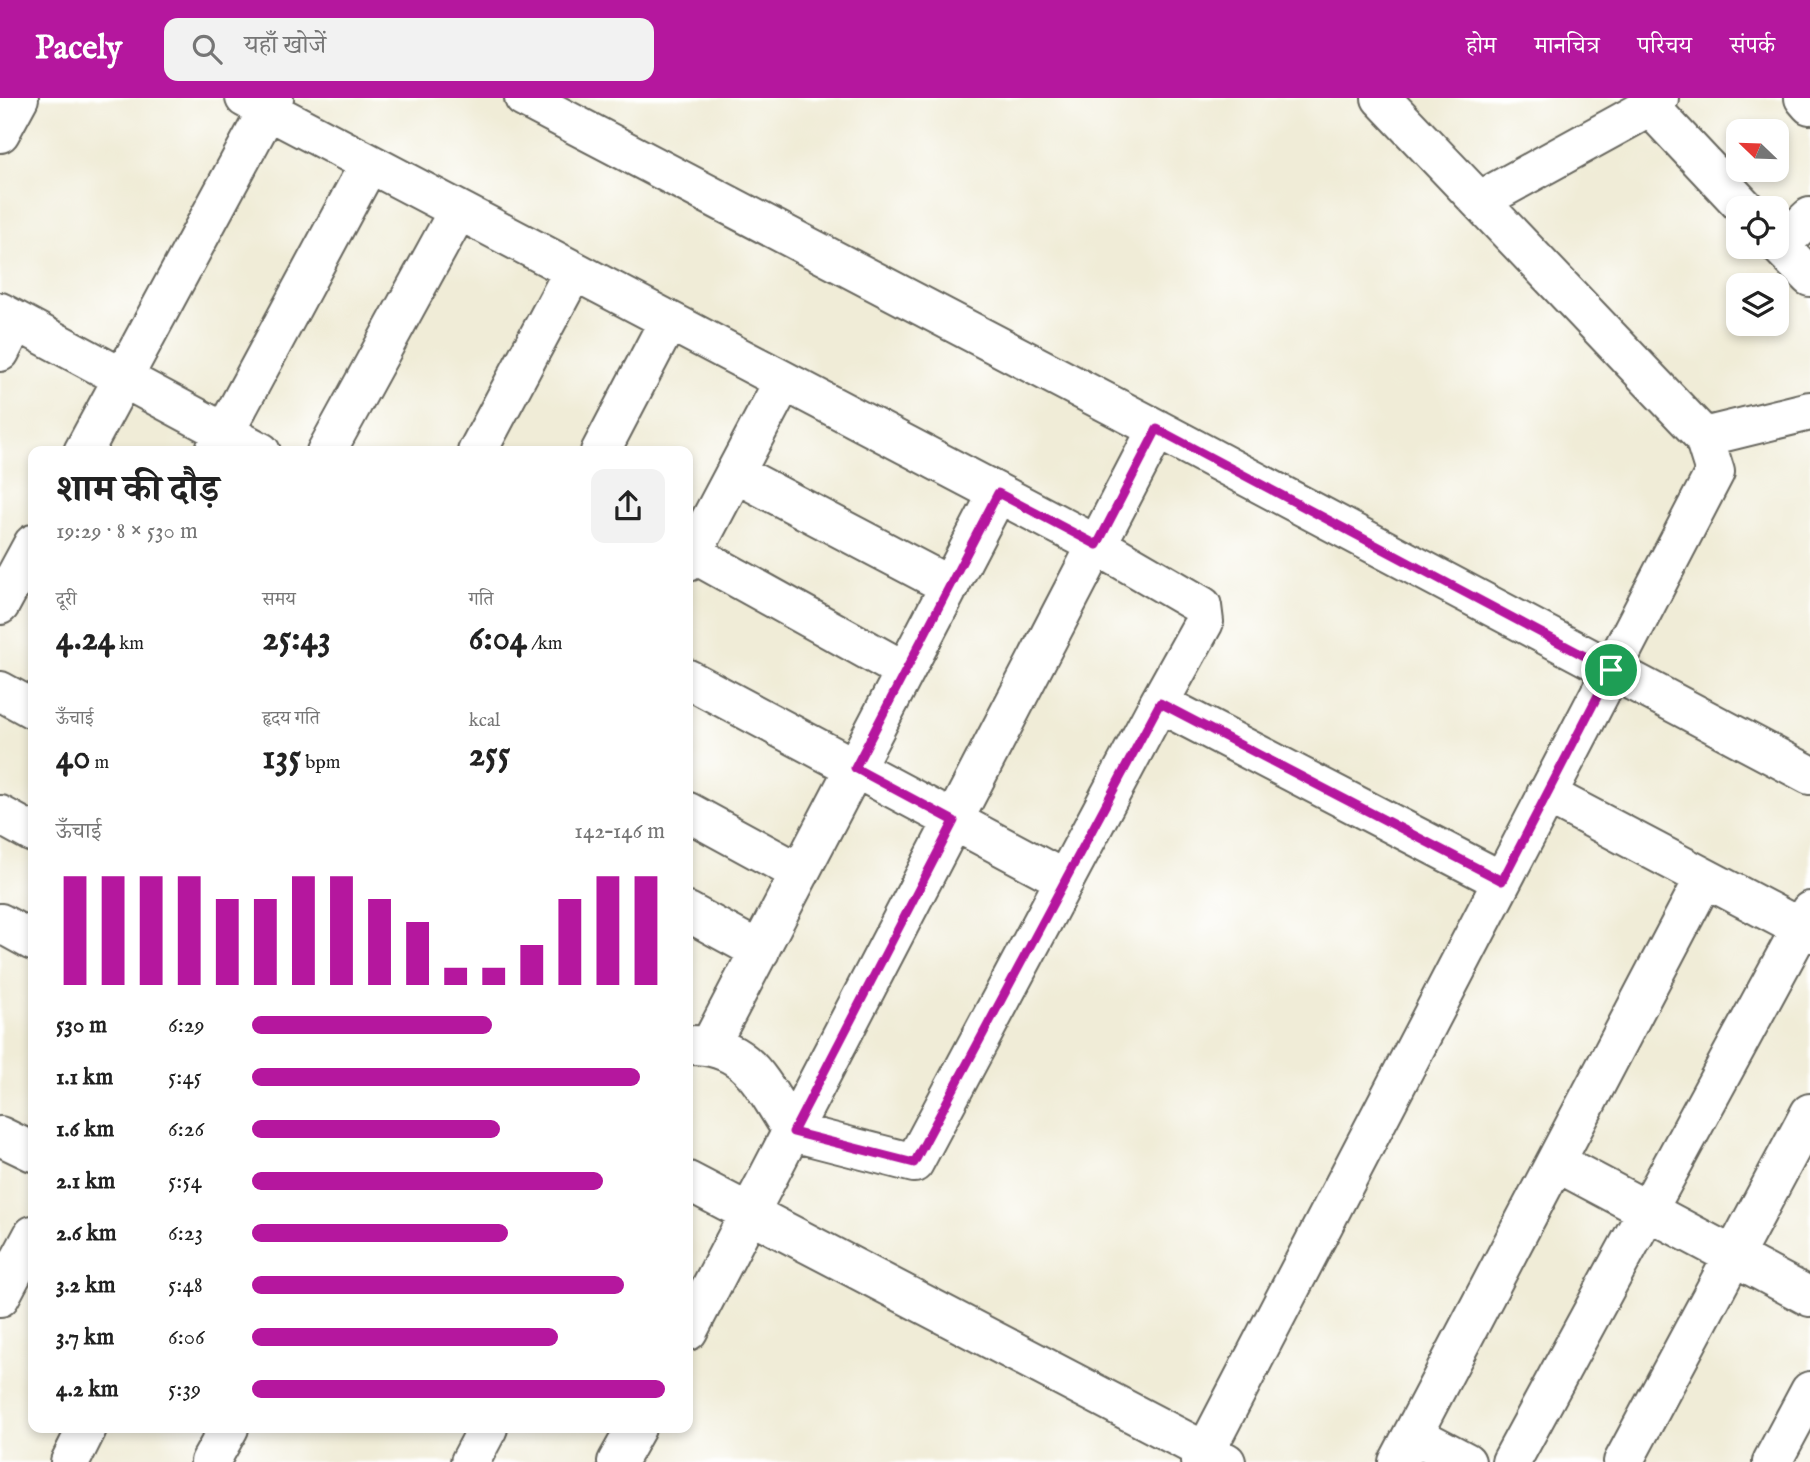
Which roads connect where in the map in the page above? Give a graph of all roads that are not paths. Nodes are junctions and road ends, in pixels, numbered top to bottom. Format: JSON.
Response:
{"nodes":[{"id":1,"x":19,"y":98,"type":"edge"},
{"id":2,"x":524,"y":98,"type":"edge"},
{"id":3,"x":1381,"y":98,"type":"edge"},
{"id":4,"x":1804,"y":98,"type":"edge"},
{"id":5,"x":262,"y":102,"type":"edge"},
{"id":6,"x":1655,"y":102,"type":"edge"},
{"id":7,"x":1810,"y":105,"type":"edge"},
{"id":8,"x":0,"y":133,"type":"edge"},
{"id":9,"x":369,"y":164,"type":"junction"},
{"id":10,"x":1735,"y":196,"type":"edge"},
{"id":11,"x":1479,"y":201,"type":"junction"},
{"id":12,"x":457,"y":211,"type":"junction"},
{"id":13,"x":1810,"y":217,"type":"edge"},
{"id":14,"x":1789,"y":235,"type":"edge"},
{"id":15,"x":1789,"y":255,"type":"edge"},
{"id":16,"x":573,"y":272,"type":"junction"},
{"id":17,"x":1810,"y":277,"type":"edge"},
{"id":18,"x":668,"y":322,"type":"junction"},
{"id":19,"x":5,"y":328,"type":"edge"},
{"id":20,"x":123,"y":377,"type":"junction"},
{"id":21,"x":783,"y":382,"type":"junction"},
{"id":22,"x":1810,"y":411,"type":"edge"},
{"id":23,"x":1157,"y":429,"type":"junction"},
{"id":24,"x":1704,"y":437,"type":"junction"},
{"id":25,"x":219,"y":442,"type":"edge"},
{"id":26,"x":86,"y":446,"type":"edge"},
{"id":27,"x":329,"y":446,"type":"edge"},
{"id":28,"x":480,"y":446,"type":"edge"},
{"id":29,"x":603,"y":446,"type":"edge"},
{"id":30,"x":735,"y":473,"type":"junction"},
{"id":31,"x":998,"y":493,"type":"junction"},
{"id":32,"x":1097,"y":545,"type":"junction"},
{"id":33,"x":693,"y":552,"type":"edge"},
{"id":34,"x":28,"y":553,"type":"edge"},
{"id":35,"x":693,"y":560,"type":"edge"},
{"id":36,"x":950,"y":586,"type":"junction"},
{"id":37,"x":0,"y":605,"type":"edge"},
{"id":38,"x":905,"y":670,"type":"junction"},
{"id":39,"x":1611,"y":670,"type":"junction"},
{"id":40,"x":693,"y":682,"type":"edge"},
{"id":41,"x":0,"y":691,"type":"edge"},
{"id":42,"x":1160,"y":703,"type":"junction"},
{"id":43,"x":28,"y":706,"type":"edge"},
{"id":44,"x":855,"y":768,"type":"junction"},
{"id":45,"x":1810,"y":775,"type":"edge"},
{"id":46,"x":1546,"y":794,"type":"junction"},
{"id":47,"x":0,"y":815,"type":"edge"},
{"id":48,"x":693,"y":815,"type":"edge"},
{"id":49,"x":954,"y":821,"type":"junction"},
{"id":50,"x":28,"y":829,"type":"edge"},
{"id":51,"x":800,"y":873,"type":"junction"},
{"id":52,"x":1704,"y":879,"type":"junction"},
{"id":53,"x":1065,"y":880,"type":"junction"},
{"id":54,"x":1502,"y":881,"type":"junction"},
{"id":55,"x":693,"y":915,"type":"edge"},
{"id":56,"x":0,"y":923,"type":"edge"},
{"id":57,"x":1807,"y":924,"type":"edge"},
{"id":58,"x":28,"y":938,"type":"edge"},
{"id":59,"x":760,"y":951,"type":"junction"},
{"id":60,"x":699,"y":1045,"type":"edge"},
{"id":61,"x":1810,"y":1113,"type":"edge"},
{"id":62,"x":793,"y":1132,"type":"junction"},
{"id":63,"x":0,"y":1136,"type":"edge"},
{"id":64,"x":28,"y":1150,"type":"edge"},
{"id":65,"x":1556,"y":1162,"type":"junction"},
{"id":66,"x":693,"y":1184,"type":"edge"},
{"id":67,"x":1646,"y":1210,"type":"junction"},
{"id":68,"x":751,"y":1214,"type":"junction"},
{"id":69,"x":28,"y":1244,"type":"edge"},
{"id":70,"x":1734,"y":1256,"type":"junction"},
{"id":71,"x":698,"y":1290,"type":"edge"},
{"id":72,"x":0,"y":1297,"type":"edge"},
{"id":73,"x":1810,"y":1297,"type":"edge"},
{"id":74,"x":693,"y":1310,"type":"edge"},
{"id":75,"x":1810,"y":1391,"type":"edge"},
{"id":76,"x":85,"y":1433,"type":"edge"},
{"id":77,"x":485,"y":1433,"type":"edge"},
{"id":78,"x":633,"y":1433,"type":"edge"},
{"id":79,"x":1406,"y":1448,"type":"edge"},
{"id":80,"x":1211,"y":1458,"type":"edge"},
{"id":81,"x":70,"y":1462,"type":"edge"},
{"id":82,"x":470,"y":1462,"type":"edge"},
{"id":83,"x":617,"y":1462,"type":"edge"},
{"id":84,"x":1466,"y":1462,"type":"edge"},
{"id":85,"x":1511,"y":1462,"type":"edge"},
{"id":86,"x":1623,"y":1462,"type":"edge"},
{"id":87,"x":1772,"y":1462,"type":"edge"}],
"edges":[{"from":1,"to":8,"type":"street"},
{"from":2,"to":23,"type":"street"},
{"from":3,"to":11,"type":"street"},
{"from":4,"to":7,"type":"street"},
{"from":5,"to":9,"type":"street"},
{"from":5,"to":20,"type":"street"},
{"from":6,"to":10,"type":"street"},
{"from":6,"to":11,"type":"street"},
{"from":9,"to":12,"type":"street"},
{"from":9,"to":25,"type":"street"},
{"from":11,"to":24,"type":"street"},
{"from":12,"to":16,"type":"street"},
{"from":12,"to":27,"type":"street"},
{"from":13,"to":14,"type":"street"},
{"from":15,"to":17,"type":"street"},
{"from":16,"to":18,"type":"street"},
{"from":16,"to":28,"type":"street"},
{"from":18,"to":21,"type":"street"},
{"from":18,"to":29,"type":"street"},
{"from":19,"to":20,"type":"street"},
{"from":20,"to":25,"type":"street"},
{"from":20,"to":26,"type":"street"},
{"from":21,"to":30,"type":"street"},
{"from":21,"to":31,"type":"street"},
{"from":22,"to":24,"type":"street"},
{"from":23,"to":32,"type":"street"},
{"from":23,"to":39,"type":"street"},
{"from":24,"to":39,"type":"street"},
{"from":30,"to":33,"type":"street"},
{"from":30,"to":36,"type":"street"},
{"from":31,"to":32,"type":"street"},
{"from":31,"to":36,"type":"street"},
{"from":32,"to":42,"type":"street"},
{"from":32,"to":49,"type":"street"},
{"from":34,"to":37,"type":"street"},
{"from":35,"to":38,"type":"street"},
{"from":36,"to":38,"type":"street"},
{"from":38,"to":44,"type":"street"},
{"from":39,"to":45,"type":"street"},
{"from":39,"to":46,"type":"street"},
{"from":40,"to":44,"type":"street"},
{"from":41,"to":43,"type":"street"},
{"from":42,"to":53,"type":"street"},
{"from":42,"to":54,"type":"street"},
{"from":44,"to":49,"type":"street"},
{"from":44,"to":51,"type":"street"},
{"from":46,"to":52,"type":"street"},
{"from":46,"to":54,"type":"street"},
{"from":47,"to":50,"type":"street"},
{"from":48,"to":51,"type":"street"},
{"from":49,"to":53,"type":"street"},
{"from":49,"to":62,"type":"street"},
{"from":51,"to":59,"type":"street"},
{"from":52,"to":57,"type":"street"},
{"from":52,"to":65,"type":"street"},
{"from":53,"to":62,"type":"street"},
{"from":54,"to":80,"type":"street"},
{"from":55,"to":59,"type":"street"},
{"from":56,"to":58,"type":"street"},
{"from":57,"to":67,"type":"street"},
{"from":59,"to":60,"type":"street"},
{"from":60,"to":62,"type":"street"},
{"from":61,"to":70,"type":"street"},
{"from":62,"to":68,"type":"street"},
{"from":63,"to":64,"type":"street"},
{"from":65,"to":67,"type":"street"},
{"from":65,"to":79,"type":"street"},
{"from":66,"to":68,"type":"street"},
{"from":67,"to":70,"type":"street"},
{"from":67,"to":85,"type":"street"},
{"from":68,"to":71,"type":"street"},
{"from":68,"to":80,"type":"street"},
{"from":69,"to":72,"type":"street"},
{"from":70,"to":73,"type":"street"},
{"from":70,"to":86,"type":"street"},
{"from":71,"to":74,"type":"street"},
{"from":75,"to":87,"type":"street"},
{"from":76,"to":81,"type":"street"},
{"from":77,"to":82,"type":"street"},
{"from":78,"to":83,"type":"street"},
{"from":79,"to":84,"type":"street"}]}
